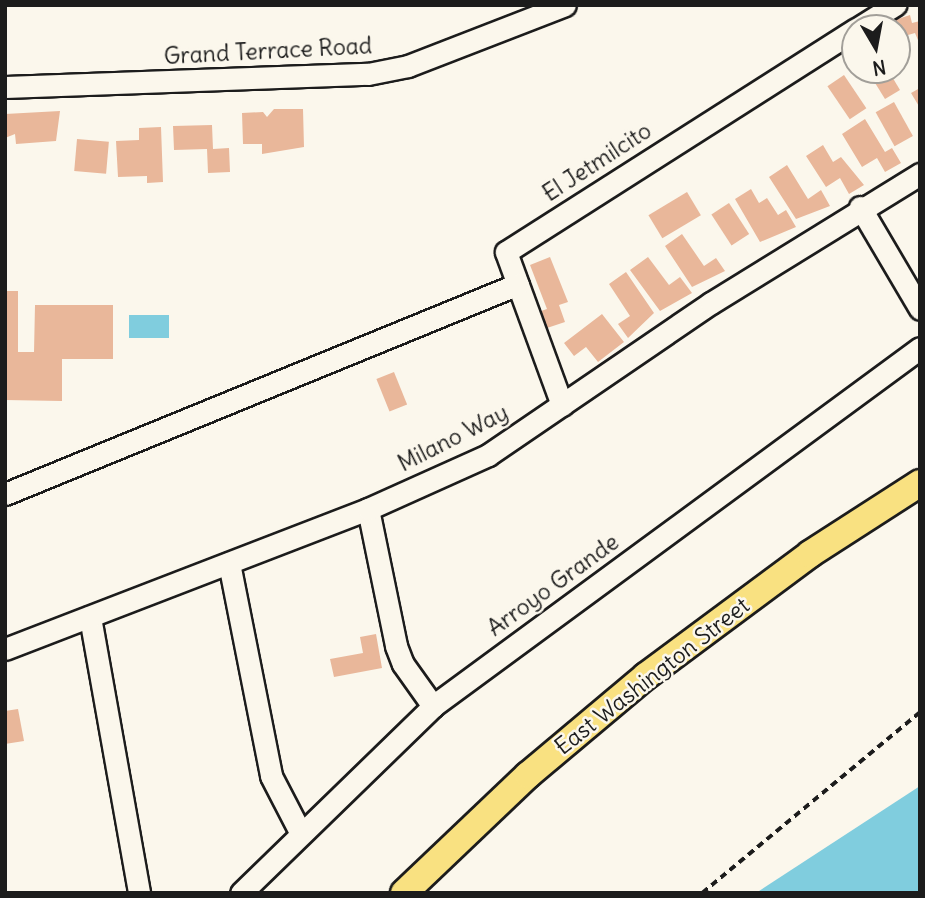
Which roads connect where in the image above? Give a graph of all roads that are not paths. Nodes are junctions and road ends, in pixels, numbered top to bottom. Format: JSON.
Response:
{"nodes":[{"id":1,"x":565,"y":5,"type":"edge"},
{"id":2,"x":841,"y":39,"type":"edge"},
{"id":3,"x":5,"y":87,"type":"edge"},
{"id":4,"x":920,"y":174,"type":"edge"},
{"id":5,"x":860,"y":207,"type":"junction"},
{"id":6,"x":518,"y":284,"type":"junction"},
{"id":7,"x":920,"y":309,"type":"edge"},
{"id":8,"x":920,"y":348,"type":"edge"},
{"id":9,"x":562,"y":405,"type":"junction"},
{"id":10,"x":920,"y":483,"type":"edge"},
{"id":11,"x":5,"y":494,"type":"edge"},
{"id":12,"x":368,"y":509,"type":"junction"},
{"id":13,"x":229,"y":563,"type":"junction"},
{"id":14,"x":90,"y":617,"type":"junction"},
{"id":15,"x":5,"y":649,"type":"edge"},
{"id":16,"x":433,"y":706,"type":"junction"},
{"id":17,"x":300,"y":832,"type":"junction"},
{"id":18,"x":139,"y":893,"type":"edge"},
{"id":19,"x":242,"y":893,"type":"edge"},
{"id":20,"x":404,"y":893,"type":"edge"}],
"edges":[{"from":1,"to":3,"type":"street","name":"Grand Terrace Road"},
{"from":2,"to":6,"type":"street","name":"El Jetmilcito"},
{"from":4,"to":5,"type":"street","name":"Milano Way"},
{"from":5,"to":7,"type":"street"},
{"from":5,"to":9,"type":"street","name":"Milano Way"},
{"from":6,"to":9,"type":"street","name":"El Jetmilcito"},
{"from":6,"to":11,"type":"street"},
{"from":8,"to":16,"type":"street","name":"Arroyo Grande"},
{"from":9,"to":12,"type":"street","name":"Milano Way"},
{"from":10,"to":20,"type":"main road","name":"East Washington Street"},
{"from":12,"to":13,"type":"street","name":"Milano Way"},
{"from":12,"to":16,"type":"street"},
{"from":13,"to":14,"type":"street","name":"Milano Way"},
{"from":13,"to":17,"type":"street"},
{"from":14,"to":15,"type":"street","name":"Milano Way"},
{"from":14,"to":18,"type":"street"},
{"from":16,"to":17,"type":"street","name":"Arroyo Grande"},
{"from":17,"to":19,"type":"street","name":"Arroyo Grande"}]}
